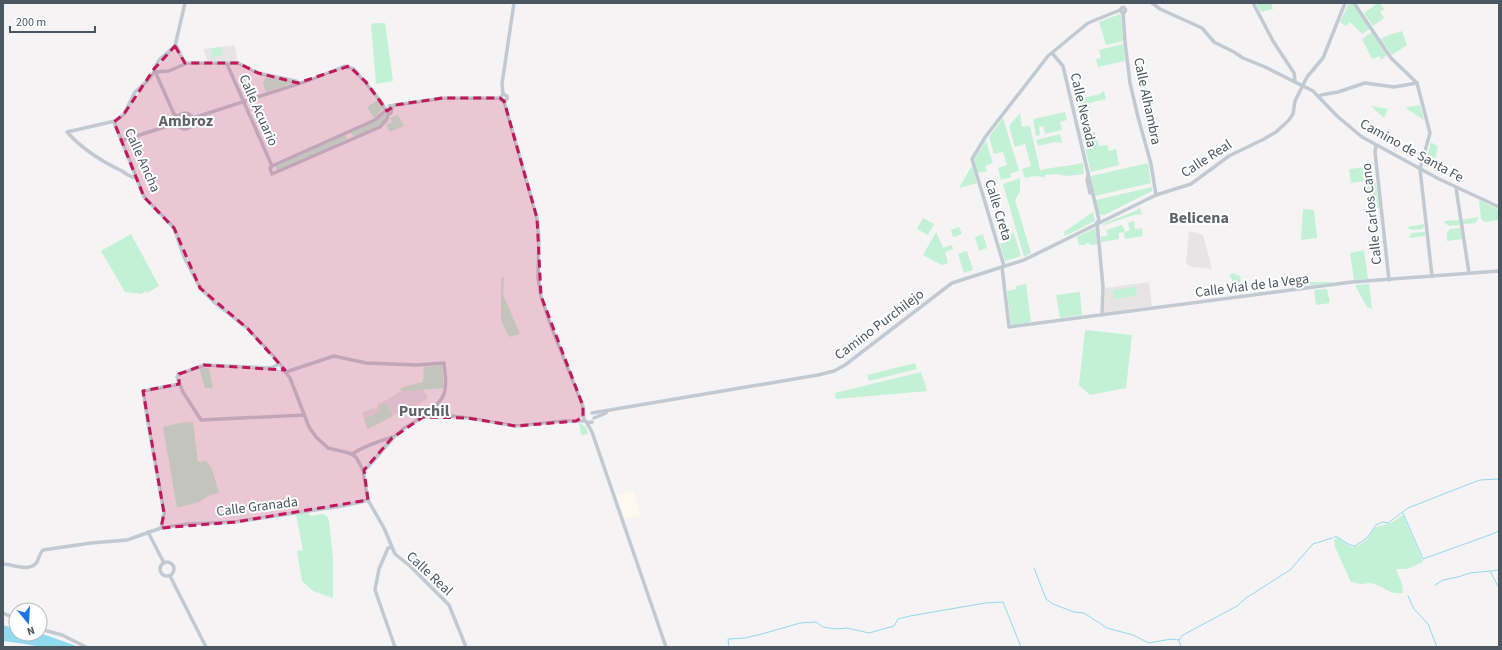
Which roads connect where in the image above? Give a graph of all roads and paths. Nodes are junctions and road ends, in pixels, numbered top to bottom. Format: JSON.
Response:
{"nodes":[{"id":1,"x":185,"y":3,"type":"edge"},
{"id":2,"x":514,"y":3,"type":"edge"},
{"id":3,"x":1152,"y":3,"type":"edge"},
{"id":4,"x":1252,"y":3,"type":"edge"},
{"id":5,"x":1345,"y":3,"type":"edge"},
{"id":6,"x":1354,"y":3,"type":"edge"},
{"id":7,"x":1128,"y":5,"type":"dead end"},
{"id":8,"x":1123,"y":10,"type":"junction"},
{"id":9,"x":175,"y":46,"type":"junction"},
{"id":10,"x":1052,"y":53,"type":"junction"},
{"id":11,"x":185,"y":64,"type":"junction"},
{"id":12,"x":227,"y":64,"type":"junction"},
{"id":13,"x":155,"y":71,"type":"junction"},
{"id":14,"x":1295,"y":81,"type":"junction"},
{"id":15,"x":298,"y":83,"type":"junction"},
{"id":16,"x":1417,"y":83,"type":"junction"},
{"id":17,"x":1303,"y":86,"type":"junction"},
{"id":18,"x":1310,"y":90,"type":"junction"},
{"id":19,"x":1300,"y":93,"type":"junction"},
{"id":20,"x":503,"y":94,"type":"junction"},
{"id":21,"x":1319,"y":96,"type":"junction"},
{"id":22,"x":500,"y":98,"type":"junction"},
{"id":23,"x":244,"y":101,"type":"junction"},
{"id":24,"x":504,"y":101,"type":"junction"},
{"id":25,"x":389,"y":107,"type":"junction"},
{"id":26,"x":388,"y":114,"type":"junction"},
{"id":27,"x":178,"y":117,"type":"junction"},
{"id":28,"x":193,"y":118,"type":"junction"},
{"id":29,"x":114,"y":122,"type":"junction"},
{"id":30,"x":177,"y":123,"type":"junction"},
{"id":31,"x":121,"y":141,"type":"junction"},
{"id":32,"x":1376,"y":146,"type":"junction"},
{"id":33,"x":272,"y":165,"type":"junction"},
{"id":34,"x":1420,"y":169,"type":"junction"},
{"id":35,"x":135,"y":176,"type":"junction"},
{"id":36,"x":1456,"y":188,"type":"junction"},
{"id":37,"x":1156,"y":195,"type":"junction"},
{"id":38,"x":1499,"y":207,"type":"edge"},
{"id":39,"x":1098,"y":223,"type":"junction"},
{"id":40,"x":1003,"y":267,"type":"junction"},
{"id":41,"x":1499,"y":271,"type":"edge"},
{"id":42,"x":1469,"y":273,"type":"junction"},
{"id":43,"x":1432,"y":276,"type":"junction"},
{"id":44,"x":1389,"y":280,"type":"junction"},
{"id":45,"x":1102,"y":315,"type":"junction"},
{"id":46,"x":1009,"y":328,"type":"joint"},
{"id":47,"x":280,"y":364,"type":"junction"},
{"id":48,"x":286,"y":372,"type":"junction"},
{"id":49,"x":179,"y":384,"type":"junction"},
{"id":50,"x":583,"y":406,"type":"junction"},
{"id":51,"x":612,"y":411,"type":"junction"},
{"id":52,"x":591,"y":413,"type":"junction"},
{"id":53,"x":304,"y":415,"type":"junction"},
{"id":54,"x":429,"y":416,"type":"junction"},
{"id":55,"x":585,"y":419,"type":"junction"},
{"id":56,"x":593,"y":420,"type":"junction"},
{"id":57,"x":592,"y":432,"type":"junction"},
{"id":58,"x":387,"y":441,"type":"junction"},
{"id":59,"x":352,"y":454,"type":"junction"},
{"id":60,"x":363,"y":470,"type":"junction"},
{"id":61,"x":368,"y":500,"type":"junction"},
{"id":62,"x":161,"y":528,"type":"junction"},
{"id":63,"x":148,"y":532,"type":"junction"},
{"id":64,"x":392,"y":547,"type":"junction"},
{"id":65,"x":164,"y":563,"type":"junction"},
{"id":66,"x":3,"y":564,"type":"edge"},
{"id":67,"x":170,"y":576,"type":"junction"},
{"id":68,"x":48,"y":631,"type":"edge"},
{"id":69,"x":86,"y":647,"type":"edge"},
{"id":70,"x":206,"y":647,"type":"edge"},
{"id":71,"x":396,"y":647,"type":"edge"},
{"id":72,"x":466,"y":647,"type":"edge"},
{"id":73,"x":666,"y":647,"type":"edge"}],
"edges":[{"from":1,"to":9,"type":"street"},
{"from":2,"to":20,"type":"street"},
{"from":3,"to":14,"type":"street","name":"Camino de Santa Fe"},
{"from":4,"to":14,"type":"street"},
{"from":5,"to":17,"type":"street","name":"Calle Real"},
{"from":6,"to":16,"type":"street"},
{"from":7,"to":8,"type":"street"},
{"from":8,"to":10,"type":"street"},
{"from":8,"to":37,"type":"street","name":"Calle Alhambra"},
{"from":9,"to":11,"type":"street"},
{"from":9,"to":13,"type":"street"},
{"from":10,"to":39,"type":"street","name":"Calle Nevada"},
{"from":10,"to":40,"type":"street","name":"Calle Creta"},
{"from":11,"to":12,"type":"street"},
{"from":11,"to":13,"type":"street"},
{"from":12,"to":15,"type":"street"},
{"from":12,"to":23,"type":"street","name":"Calle Acuario"},
{"from":13,"to":27,"type":"street"},
{"from":13,"to":29,"type":"street"},
{"from":14,"to":17,"type":"street","name":"Camino de Santa Fe"},
{"from":15,"to":23,"type":"street"},
{"from":15,"to":25,"type":"street"},
{"from":16,"to":21,"type":"street"},
{"from":16,"to":34,"type":"street"},
{"from":17,"to":18,"type":"street","name":"Camino de Santa Fe"},
{"from":17,"to":19,"type":"street","name":"Calle Real"},
{"from":18,"to":19,"type":"street"},
{"from":18,"to":21,"type":"street","name":"Camino de Santa Fe"},
{"from":19,"to":37,"type":"street","name":"Calle Real"},
{"from":20,"to":22,"type":"street"},
{"from":20,"to":24,"type":"street"},
{"from":21,"to":32,"type":"street","name":"Camino de Santa Fe"},
{"from":22,"to":24,"type":"street"},
{"from":22,"to":25,"type":"street"},
{"from":23,"to":28,"type":"street"},
{"from":23,"to":33,"type":"street","name":"Calle Acuario"},
{"from":24,"to":50,"type":"street"},
{"from":25,"to":26,"type":"street"},
{"from":25,"to":26,"type":"street"},
{"from":25,"to":33,"type":"street"},
{"from":26,"to":33,"type":"street","name":"Calle Acuario"},
{"from":27,"to":28,"type":"street"},
{"from":27,"to":30,"type":"street"},
{"from":28,"to":30,"type":"street"},
{"from":29,"to":31,"type":"street","name":"Calle Ancha"},
{"from":29,"to":35,"type":"street"},
{"from":30,"to":31,"type":"street"},
{"from":31,"to":35,"type":"street","name":"Calle Ancha"},
{"from":32,"to":34,"type":"street","name":"Camino de Santa Fe"},
{"from":32,"to":44,"type":"street","name":"Calle Carlos Cano"},
{"from":34,"to":36,"type":"street","name":"Camino de Santa Fe"},
{"from":34,"to":43,"type":"street"},
{"from":35,"to":47,"type":"street","name":"Calle Ancha"},
{"from":36,"to":38,"type":"street","name":"Camino de Santa Fe"},
{"from":36,"to":42,"type":"street"},
{"from":37,"to":39,"type":"street","name":"Calle Real"},
{"from":39,"to":40,"type":"street","name":"Camino Purchilejo"},
{"from":39,"to":45,"type":"street","name":"Calle Nevada"},
{"from":40,"to":46,"type":"street","name":"Calle Creta"},
{"from":40,"to":51,"type":"street","name":"Camino Purchilejo"},
{"from":41,"to":42,"type":"street","name":"Calle Vial de la Vega"},
{"from":42,"to":43,"type":"street","name":"Calle Vial de la Vega"},
{"from":43,"to":44,"type":"street","name":"Calle Vial de la Vega"},
{"from":44,"to":45,"type":"street","name":"Calle Vial de la Vega"},
{"from":45,"to":46,"type":"street","name":"Calle Vial de la Vega"},
{"from":47,"to":48,"type":"street","name":"Calle Ancha"},
{"from":47,"to":49,"type":"street"},
{"from":48,"to":53,"type":"street","name":"Calle Ancha"},
{"from":48,"to":54,"type":"street"},
{"from":49,"to":53,"type":"street"},
{"from":49,"to":62,"type":"street"},
{"from":50,"to":52,"type":"street"},
{"from":50,"to":55,"type":"street"},
{"from":51,"to":52,"type":"street","name":"Camino Purchilejo"},
{"from":51,"to":56,"type":"street","name":"Camino Purchilejo"},
{"from":52,"to":55,"type":"street","name":"Camino Purchilejo"},
{"from":52,"to":56,"type":"street"},
{"from":53,"to":59,"type":"street","name":"Calle Ancha"},
{"from":54,"to":55,"type":"street"},
{"from":54,"to":58,"type":"street"},
{"from":55,"to":56,"type":"street","name":"Camino Purchilejo"},
{"from":55,"to":57,"type":"street"},
{"from":56,"to":57,"type":"street"},
{"from":57,"to":73,"type":"street"},
{"from":58,"to":59,"type":"street"},
{"from":58,"to":60,"type":"street"},
{"from":59,"to":60,"type":"street"},
{"from":60,"to":61,"type":"street","name":"Calle Real"},
{"from":61,"to":62,"type":"street","name":"Calle Granada"},
{"from":61,"to":64,"type":"street","name":"Calle Real"},
{"from":62,"to":63,"type":"street","name":"Calle Granada"},
{"from":63,"to":65,"type":"street"},
{"from":63,"to":66,"type":"street","name":"Calle Granada"},
{"from":64,"to":71,"type":"street"},
{"from":64,"to":72,"type":"street","name":"Calle Real"},
{"from":65,"to":67,"type":"street"},
{"from":65,"to":67,"type":"street"},
{"from":67,"to":70,"type":"street"},
{"from":68,"to":69,"type":"street"}]}
